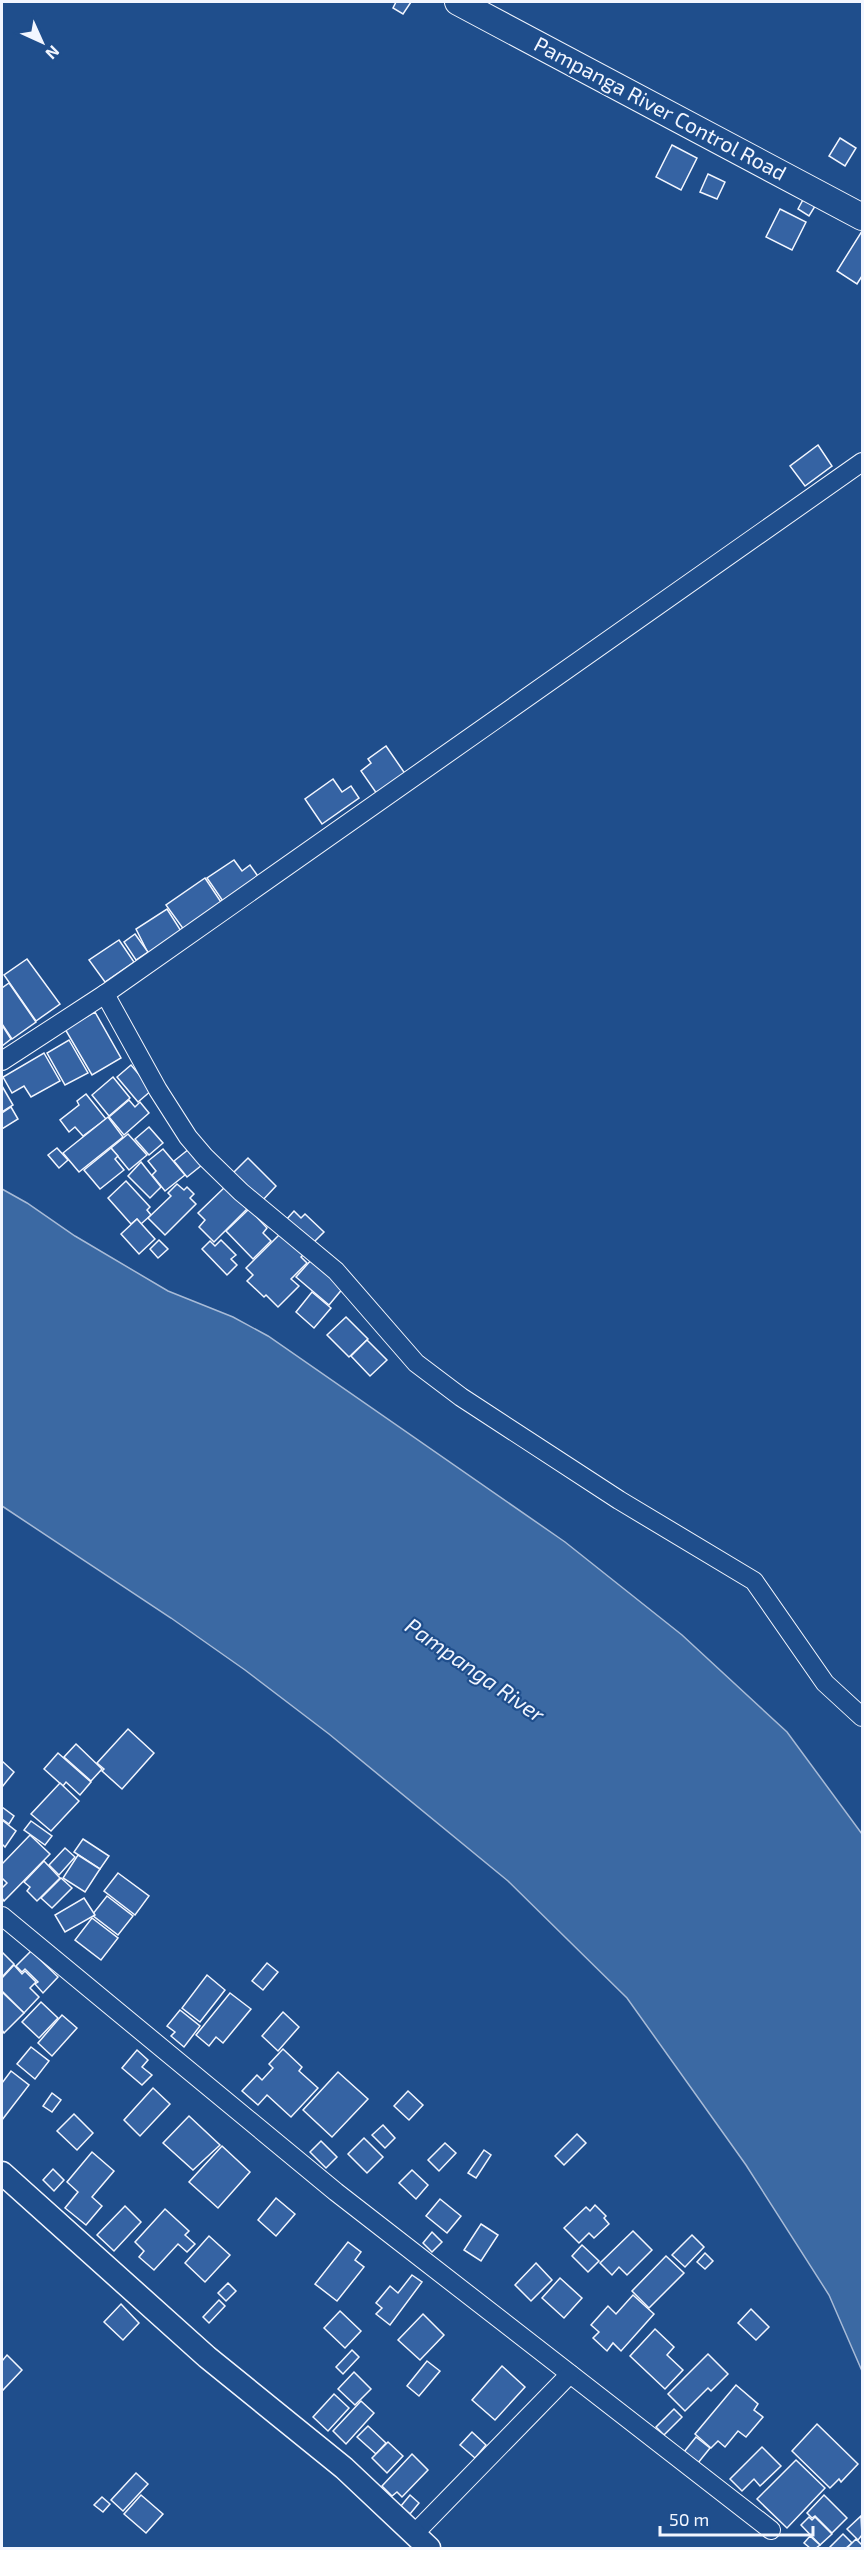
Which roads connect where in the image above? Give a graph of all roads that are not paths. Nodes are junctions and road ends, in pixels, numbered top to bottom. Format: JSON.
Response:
{"nodes":[{"id":1,"x":458,"y":2,"type":"edge"},
{"id":2,"x":862,"y":217,"type":"edge"},
{"id":3,"x":862,"y":462,"type":"edge"},
{"id":4,"x":105,"y":994,"type":"junction"},
{"id":5,"x":2,"y":1061,"type":"edge"},
{"id":6,"x":862,"y":1717,"type":"edge"},
{"id":7,"x":2,"y":1916,"type":"edge"},
{"id":8,"x":2,"y":2173,"type":"edge"},
{"id":9,"x":570,"y":2374,"type":"junction"},
{"id":10,"x":771,"y":2530,"type":"dead end"},
{"id":11,"x":421,"y":2541,"type":"edge"}],
"edges":[{"from":1,"to":2,"type":"main road","name":"Pampanga River Control Road"},
{"from":3,"to":4,"type":"street"},
{"from":4,"to":5,"type":"street"},
{"from":4,"to":6,"type":"street"},
{"from":7,"to":9,"type":"street"},
{"from":8,"to":11,"type":"street"},
{"from":9,"to":10,"type":"street"},
{"from":9,"to":11,"type":"street"}]}
